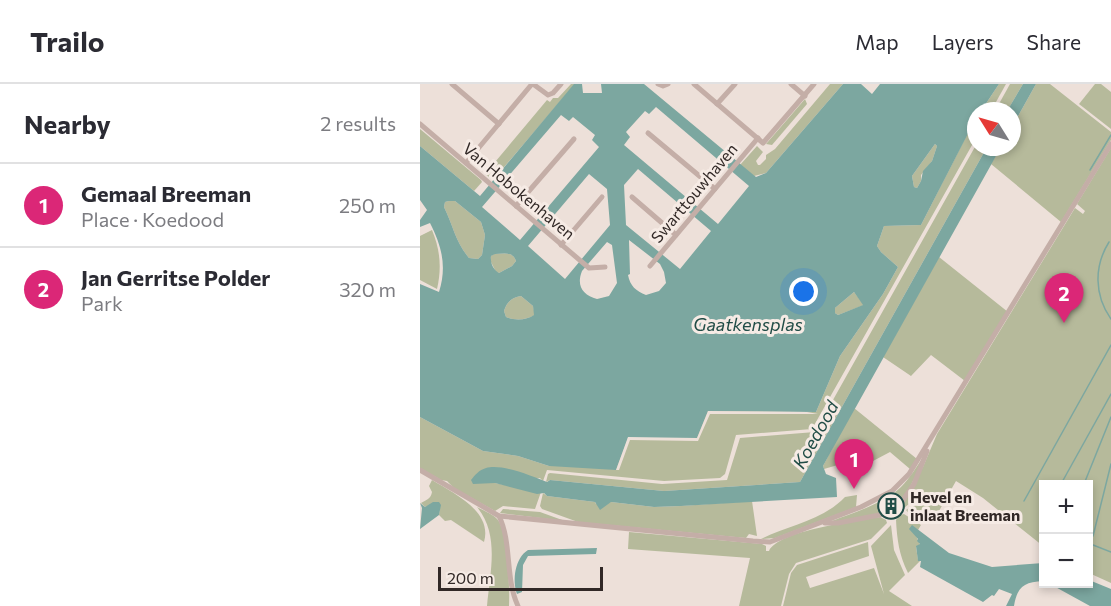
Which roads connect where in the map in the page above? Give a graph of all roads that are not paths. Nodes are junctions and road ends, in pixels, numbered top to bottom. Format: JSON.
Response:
{"nodes":[{"id":1,"x":452,"y":84,"type":"edge"},
{"id":2,"x":533,"y":84,"type":"edge"},
{"id":3,"x":561,"y":84,"type":"edge"},
{"id":4,"x":658,"y":84,"type":"edge"},
{"id":5,"x":668,"y":84,"type":"edge"},
{"id":6,"x":694,"y":84,"type":"edge"},
{"id":7,"x":735,"y":84,"type":"edge"},
{"id":8,"x":791,"y":84,"type":"edge"},
{"id":9,"x":814,"y":84,"type":"edge"},
{"id":10,"x":805,"y":96,"type":"junction"},
{"id":11,"x":717,"y":104,"type":"junction"},
{"id":12,"x":420,"y":124,"type":"edge"},
{"id":13,"x":499,"y":124,"type":"junction"},
{"id":14,"x":648,"y":133,"type":"dead end"},
{"id":15,"x":758,"y":138,"type":"junction"},
{"id":16,"x":574,"y":139,"type":"dead end"},
{"id":17,"x":1111,"y":144,"type":"edge"},
{"id":18,"x":466,"y":163,"type":"junction"},
{"id":19,"x":715,"y":189,"type":"junction"},
{"id":20,"x":602,"y":197,"type":"dead end"},
{"id":21,"x":632,"y":197,"type":"dead end"},
{"id":22,"x":516,"y":206,"type":"junction"},
{"id":23,"x":676,"y":235,"type":"junction"},
{"id":24,"x":561,"y":245,"type":"junction"},
{"id":25,"x":652,"y":263,"type":"dead end"},
{"id":26,"x":605,"y":267,"type":"dead end"},
{"id":27,"x":929,"y":443,"type":"junction"},
{"id":28,"x":420,"y":470,"type":"edge"},
{"id":29,"x":499,"y":516,"type":"junction"},
{"id":30,"x":822,"y":523,"type":"junction"},
{"id":31,"x":518,"y":606,"type":"edge"}],
"edges":[{"from":1,"to":13,"type":"street"},
{"from":2,"to":3,"type":"street"},
{"from":2,"to":13,"type":"street"},
{"from":4,"to":5,"type":"street"},
{"from":6,"to":11,"type":"street"},
{"from":7,"to":11,"type":"street"},
{"from":8,"to":10,"type":"street"},
{"from":9,"to":10,"type":"street"},
{"from":10,"to":15,"type":"street"},
{"from":11,"to":15,"type":"street"},
{"from":12,"to":18,"type":"street","name":"Van Hobokenhaven"},
{"from":13,"to":18,"type":"street"},
{"from":14,"to":19,"type":"street"},
{"from":15,"to":19,"type":"street","name":"Swarttouwhaven"},
{"from":16,"to":22,"type":"street"},
{"from":17,"to":27,"type":"street"},
{"from":18,"to":22,"type":"street","name":"Van Hobokenhaven"},
{"from":19,"to":23,"type":"street","name":"Swarttouwhaven"},
{"from":20,"to":24,"type":"street"},
{"from":21,"to":23,"type":"street"},
{"from":22,"to":24,"type":"street","name":"Van Hobokenhaven"},
{"from":23,"to":25,"type":"street","name":"Swarttouwhaven"},
{"from":24,"to":26,"type":"street","name":"Van Hobokenhaven"},
{"from":27,"to":30,"type":"street"},
{"from":27,"to":30,"type":"street"},
{"from":28,"to":29,"type":"street"},
{"from":29,"to":30,"type":"street"},
{"from":29,"to":31,"type":"street"}]}
